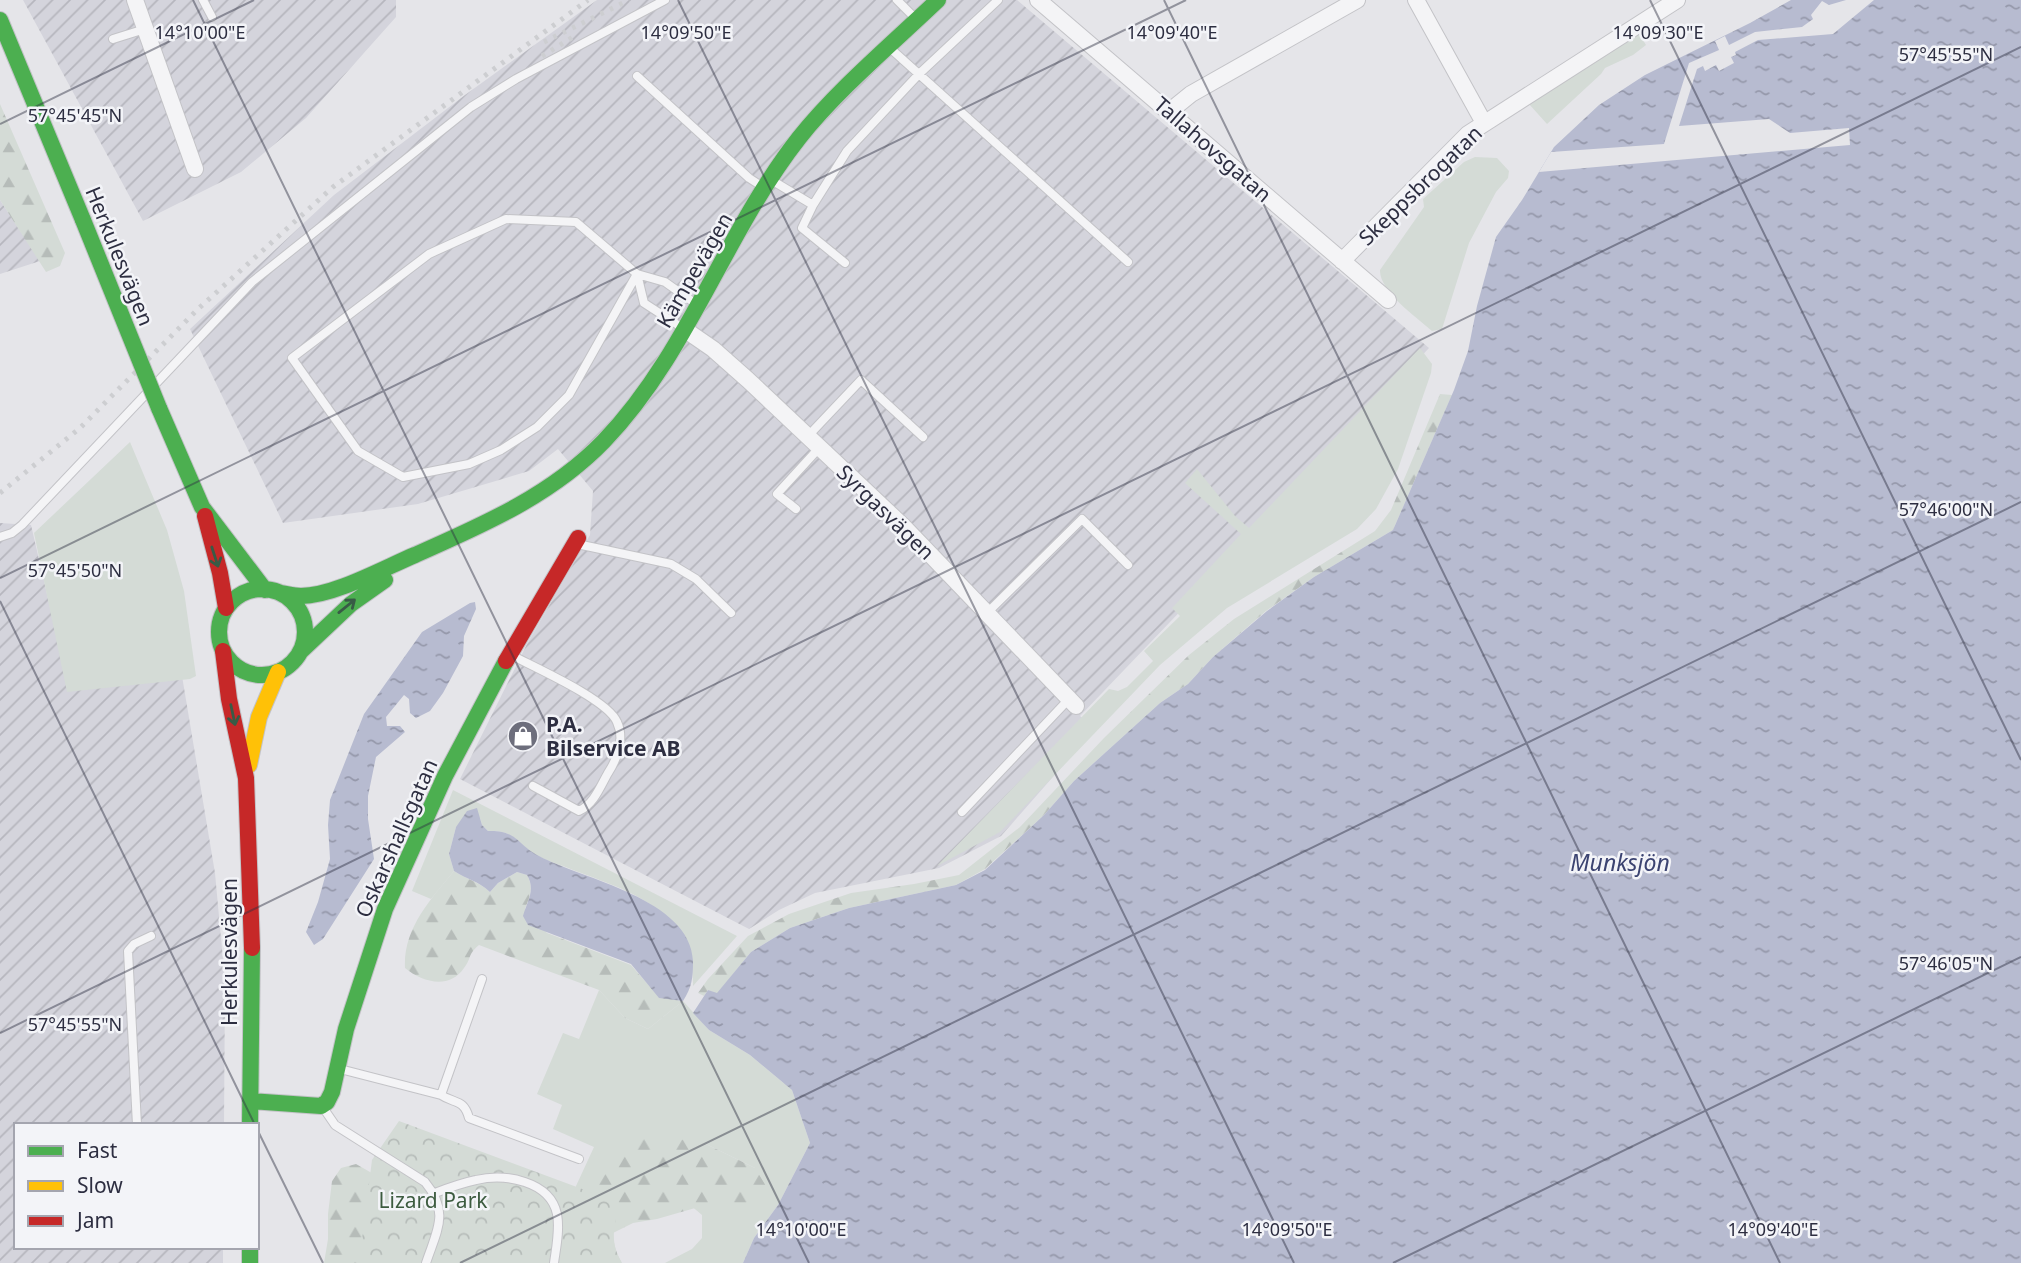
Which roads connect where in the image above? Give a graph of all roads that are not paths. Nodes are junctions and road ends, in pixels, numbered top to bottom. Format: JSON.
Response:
{"nodes":[{"id":1,"x":135,"y":0,"type":"edge"},
{"id":2,"x":203,"y":0,"type":"edge"},
{"id":3,"x":665,"y":0,"type":"edge"},
{"id":4,"x":897,"y":0,"type":"edge"},
{"id":5,"x":938,"y":0,"type":"edge"},
{"id":6,"x":998,"y":0,"type":"edge"},
{"id":7,"x":1038,"y":0,"type":"edge"},
{"id":8,"x":1357,"y":0,"type":"edge"},
{"id":9,"x":1416,"y":0,"type":"edge"},
{"id":10,"x":1677,"y":0,"type":"edge"},
{"id":11,"x":212,"y":17,"type":"dead end"},
{"id":12,"x":0,"y":20,"type":"edge"},
{"id":13,"x":918,"y":20,"type":"junction"},
{"id":14,"x":145,"y":29,"type":"junction"},
{"id":15,"x":113,"y":39,"type":"dead end"},
{"id":16,"x":889,"y":47,"type":"junction"},
{"id":17,"x":919,"y":74,"type":"junction"},
{"id":18,"x":637,"y":76,"type":"dead end"},
{"id":19,"x":1170,"y":111,"type":"junction"},
{"id":20,"x":1484,"y":123,"type":"junction"},
{"id":21,"x":195,"y":169,"type":"dead end"},
{"id":22,"x":768,"y":184,"type":"junction"},
{"id":23,"x":813,"y":205,"type":"junction"},
{"id":24,"x":1342,"y":261,"type":"junction"},
{"id":25,"x":1128,"y":262,"type":"dead end"},
{"id":26,"x":845,"y":263,"type":"dead end"},
{"id":27,"x":637,"y":274,"type":"junction"},
{"id":28,"x":1388,"y":300,"type":"dead end"},
{"id":29,"x":698,"y":305,"type":"junction"},
{"id":30,"x":684,"y":329,"type":"junction"},
{"id":31,"x":923,"y":437,"type":"dead end"},
{"id":32,"x":814,"y":442,"type":"junction"},
{"id":33,"x":202,"y":507,"type":"junction"},
{"id":34,"x":796,"y":509,"type":"dead end"},
{"id":35,"x":463,"y":534,"type":"junction"},
{"id":36,"x":0,"y":537,"type":"edge"},
{"id":37,"x":576,"y":541,"type":"joint"},
{"id":38,"x":1128,"y":565,"type":"dead end"},
{"id":39,"x":273,"y":592,"type":"junction"},
{"id":40,"x":226,"y":608,"type":"junction"},
{"id":41,"x":731,"y":613,"type":"dead end"},
{"id":42,"x":987,"y":613,"type":"junction"},
{"id":43,"x":223,"y":651,"type":"junction"},
{"id":44,"x":299,"y":654,"type":"junction"},
{"id":45,"x":510,"y":654,"type":"junction"},
{"id":46,"x":278,"y":672,"type":"junction"},
{"id":47,"x":1073,"y":703,"type":"joint"},
{"id":48,"x":246,"y":778,"type":"junction"},
{"id":49,"x":533,"y":786,"type":"dead end"},
{"id":50,"x":962,"y":812,"type":"dead end"},
{"id":51,"x":151,"y":936,"type":"dead end"},
{"id":52,"x":482,"y":979,"type":"dead end"},
{"id":53,"x":337,"y":1068,"type":"junction"},
{"id":54,"x":441,"y":1095,"type":"junction"},
{"id":55,"x":250,"y":1101,"type":"junction"},
{"id":56,"x":321,"y":1106,"type":"junction"},
{"id":57,"x":137,"y":1123,"type":"edge"},
{"id":58,"x":250,"y":1123,"type":"edge"},
{"id":59,"x":579,"y":1159,"type":"dead end"},
{"id":60,"x":435,"y":1193,"type":"junction"},
{"id":61,"x":426,"y":1263,"type":"edge"},
{"id":62,"x":554,"y":1263,"type":"edge"}],
"edges":[{"from":1,"to":14,"type":"street"},
{"from":2,"to":11,"type":"lane"},
{"from":3,"to":36,"type":"lane"},
{"from":4,"to":13,"type":"lane"},
{"from":5,"to":13,"type":"main road","name":"Kämpevägen"},
{"from":6,"to":17,"type":"lane"},
{"from":7,"to":19,"type":"street","name":"Tallahovsgatan"},
{"from":8,"to":19,"type":"street"},
{"from":9,"to":20,"type":"street"},
{"from":10,"to":20,"type":"street","name":"Skeppsbrogatan"},
{"from":12,"to":33,"type":"main road","name":"Herkulesvägen","bridge":true},
{"from":13,"to":16,"type":"main road","name":"Kämpevägen"},
{"from":14,"to":15,"type":"lane"},
{"from":14,"to":21,"type":"street"},
{"from":16,"to":17,"type":"lane"},
{"from":16,"to":22,"type":"main road","name":"Kämpevägen"},
{"from":17,"to":23,"type":"lane"},
{"from":17,"to":25,"type":"lane"},
{"from":18,"to":22,"type":"lane"},
{"from":19,"to":24,"type":"street","name":"Tallahovsgatan"},
{"from":20,"to":24,"type":"street","name":"Skeppsbrogatan"},
{"from":22,"to":23,"type":"lane"},
{"from":22,"to":29,"type":"main road","name":"Kämpevägen"},
{"from":23,"to":26,"type":"lane"},
{"from":24,"to":28,"type":"street","name":"Tallahovsgatan"},
{"from":27,"to":27,"type":"lane"},
{"from":27,"to":29,"type":"lane"},
{"from":27,"to":30,"type":"lane"},
{"from":29,"to":30,"type":"main road","name":"Kämpevägen"},
{"from":30,"to":32,"type":"street","name":"Syrgasvägen"},
{"from":30,"to":35,"type":"main road","name":"Kämpevägen"},
{"from":31,"to":32,"type":"lane"},
{"from":32,"to":34,"type":"lane"},
{"from":32,"to":42,"type":"street","name":"Syrgasvägen"},
{"from":33,"to":39,"type":"main road","name":"Herkulesvägen"},
{"from":33,"to":40,"type":"main road","name":"Herkulesvägen","one_way":true},
{"from":35,"to":39,"type":"main road","name":"Kämpevägen"},
{"from":44,"to":35,"type":"main road","name":"Kämpevägen","one_way":true},
{"from":37,"to":41,"type":"lane"},
{"from":37,"to":45,"type":"main road","name":"Oskarshallsgatan"},
{"from":38,"to":42,"type":"lane"},
{"from":39,"to":40,"type":"main road"},
{"from":39,"to":44,"type":"main road"},
{"from":40,"to":43,"type":"main road"},
{"from":42,"to":47,"type":"street","name":"Syrgasvägen"},
{"from":43,"to":46,"type":"main road"},
{"from":43,"to":48,"type":"main road","name":"Herkulesvägen","one_way":true},
{"from":44,"to":46,"type":"main road"},
{"from":45,"to":49,"type":"lane"},
{"from":45,"to":53,"type":"main road","name":"Oskarshallsgatan"},
{"from":46,"to":48,"type":"main road","name":"Herkulesvägen"},
{"from":47,"to":50,"type":"lane"},
{"from":48,"to":55,"type":"main road","name":"Herkulesvägen"},
{"from":51,"to":57,"type":"lane"},
{"from":52,"to":54,"type":"lane"},
{"from":53,"to":54,"type":"lane"},
{"from":53,"to":56,"type":"main road","name":"Oskarshallsgatan"},
{"from":54,"to":59,"type":"lane"},
{"from":55,"to":56,"type":"main road"},
{"from":55,"to":58,"type":"main road","name":"Herkulesvägen"},
{"from":56,"to":60,"type":"lane"},
{"from":60,"to":61,"type":"lane"},
{"from":60,"to":62,"type":"lane"}]}
